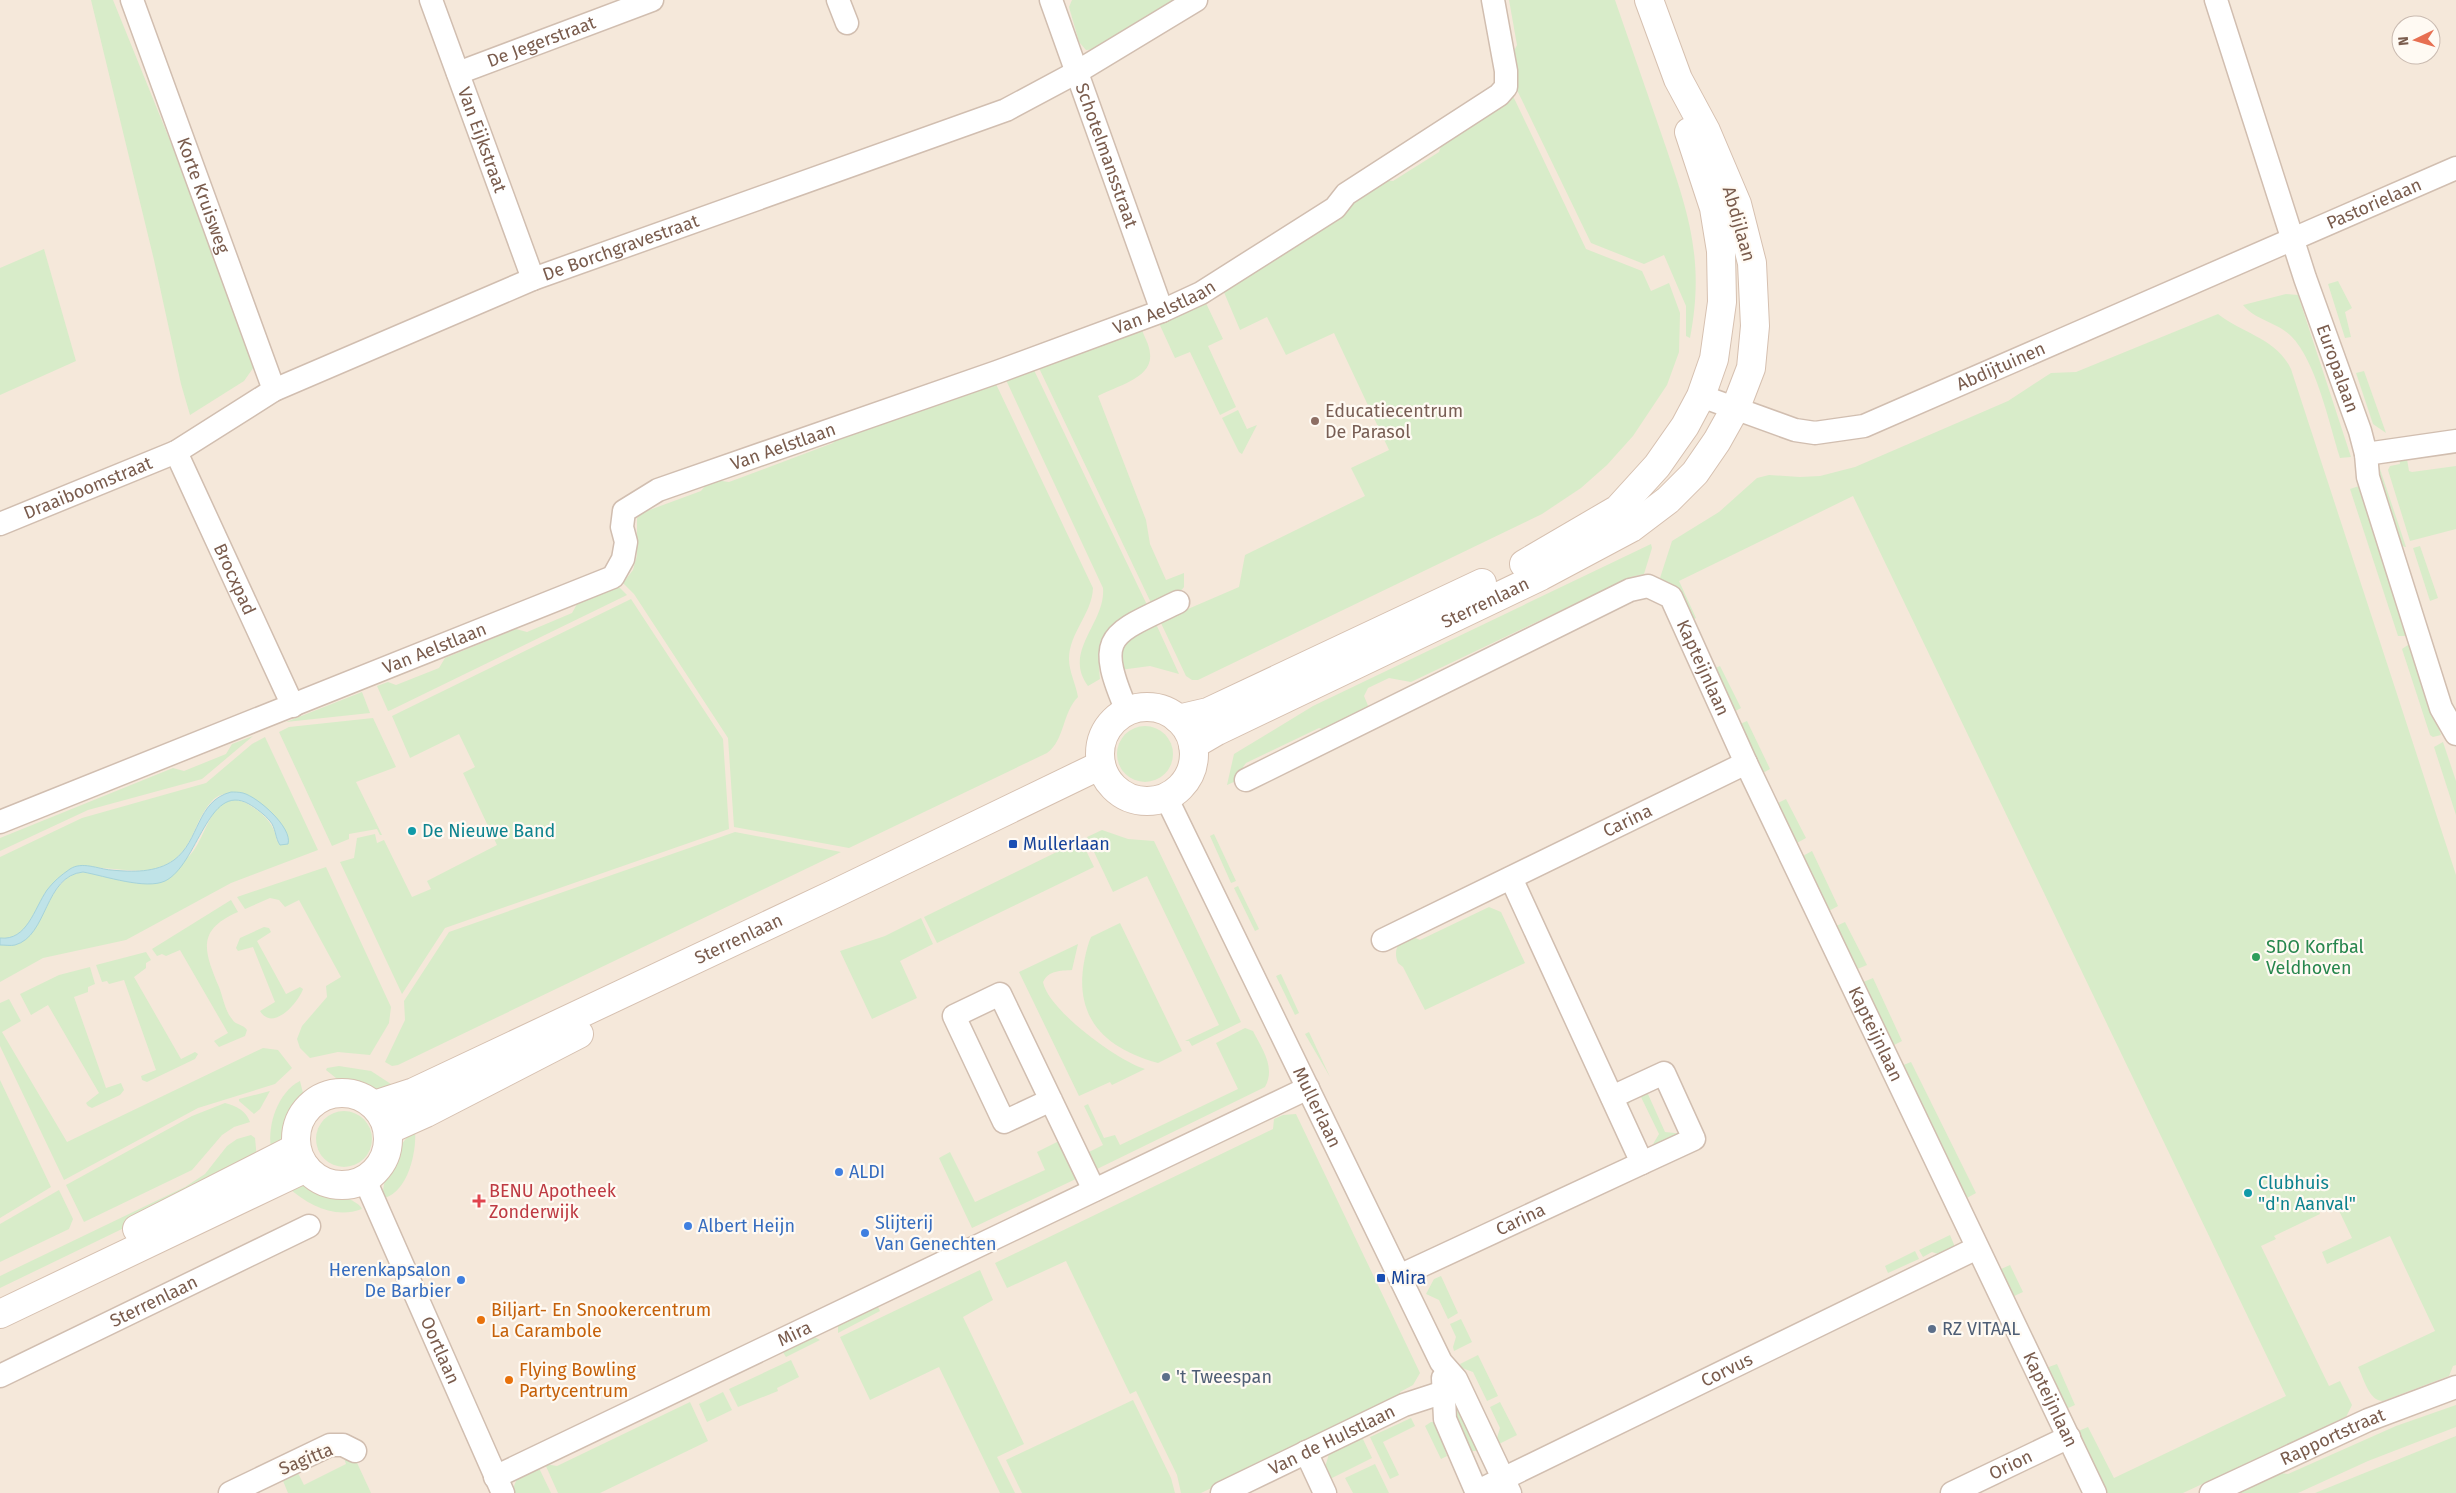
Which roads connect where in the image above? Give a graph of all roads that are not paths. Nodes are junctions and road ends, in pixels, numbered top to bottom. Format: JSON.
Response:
{"nodes":[{"id":1,"x":132,"y":0,"type":"edge"},
{"id":2,"x":431,"y":0,"type":"edge"},
{"id":3,"x":652,"y":0,"type":"edge"},
{"id":4,"x":838,"y":0,"type":"edge"},
{"id":5,"x":1051,"y":0,"type":"edge"},
{"id":6,"x":1196,"y":0,"type":"edge"},
{"id":7,"x":1493,"y":0,"type":"edge"},
{"id":8,"x":1649,"y":0,"type":"edge"},
{"id":9,"x":2216,"y":0,"type":"edge"},
{"id":10,"x":847,"y":23,"type":"dead end"},
{"id":11,"x":1077,"y":72,"type":"junction"},
{"id":12,"x":458,"y":73,"type":"junction"},
{"id":13,"x":1678,"y":79,"type":"junction"},
{"id":14,"x":2456,"y":168,"type":"edge"},
{"id":15,"x":2292,"y":238,"type":"junction"},
{"id":16,"x":533,"y":279,"type":"junction"},
{"id":17,"x":1162,"y":312,"type":"junction"},
{"id":18,"x":274,"y":390,"type":"junction"},
{"id":19,"x":1701,"y":396,"type":"junction"},
{"id":20,"x":1736,"y":408,"type":"junction"},
{"id":21,"x":2456,"y":441,"type":"edge"},
{"id":22,"x":176,"y":452,"type":"junction"},
{"id":23,"x":2366,"y":454,"type":"junction"},
{"id":24,"x":0,"y":524,"type":"edge"},
{"id":25,"x":1178,"y":602,"type":"dead end"},
{"id":26,"x":293,"y":706,"type":"junction"},
{"id":27,"x":1127,"y":711,"type":"junction"},
{"id":28,"x":1178,"y":719,"type":"junction"},
{"id":29,"x":2456,"y":734,"type":"edge"},
{"id":30,"x":1193,"y":745,"type":"junction"},
{"id":31,"x":1746,"y":763,"type":"junction"},
{"id":32,"x":1105,"y":773,"type":"junction"},
{"id":33,"x":1246,"y":780,"type":"dead end"},
{"id":34,"x":1166,"y":797,"type":"junction"},
{"id":35,"x":0,"y":822,"type":"edge"},
{"id":36,"x":1511,"y":878,"type":"junction"},
{"id":37,"x":1383,"y":940,"type":"dead end"},
{"id":38,"x":1308,"y":1088,"type":"junction"},
{"id":39,"x":1612,"y":1097,"type":"junction"},
{"id":40,"x":1051,"y":1100,"type":"junction"},
{"id":41,"x":374,"y":1105,"type":"junction"},
{"id":42,"x":388,"y":1130,"type":"junction"},
{"id":43,"x":301,"y":1158,"type":"junction"},
{"id":44,"x":1642,"y":1163,"type":"junction"},
{"id":45,"x":365,"y":1180,"type":"junction"},
{"id":46,"x":1094,"y":1190,"type":"junction"},
{"id":47,"x":309,"y":1226,"type":"dead end"},
{"id":48,"x":1977,"y":1248,"type":"junction"},
{"id":49,"x":1399,"y":1276,"type":"junction"},
{"id":50,"x":0,"y":1296,"type":"edge"},
{"id":51,"x":0,"y":1314,"type":"edge"},
{"id":52,"x":1441,"y":1362,"type":"junction"},
{"id":53,"x":0,"y":1376,"type":"edge"},
{"id":54,"x":2456,"y":1387,"type":"edge"},
{"id":55,"x":1444,"y":1392,"type":"junction"},
{"id":56,"x":2069,"y":1437,"type":"junction"},
{"id":57,"x":355,"y":1451,"type":"dead end"},
{"id":58,"x":1306,"y":1452,"type":"junction"},
{"id":59,"x":499,"y":1485,"type":"edge"},
{"id":60,"x":1507,"y":1486,"type":"edge"},
{"id":61,"x":1477,"y":1492,"type":"edge"},
{"id":62,"x":230,"y":1493,"type":"edge"},
{"id":63,"x":1222,"y":1493,"type":"edge"},
{"id":64,"x":1325,"y":1493,"type":"edge"},
{"id":65,"x":1952,"y":1493,"type":"edge"},
{"id":66,"x":2095,"y":1493,"type":"edge"},
{"id":67,"x":2211,"y":1493,"type":"edge"}],
"edges":[{"from":1,"to":18,"type":"street","name":"Korte Kruisweg"},
{"from":2,"to":12,"type":"street","name":"Van Eijkstraat"},
{"from":3,"to":12,"type":"street","name":"De Jegerstraat"},
{"from":4,"to":10,"type":"street"},
{"from":5,"to":11,"type":"street","name":"Schotelmansstraat"},
{"from":6,"to":11,"type":"street","name":"De Borchgravestraat"},
{"from":7,"to":17,"type":"street","name":"Van Aelstlaan"},
{"from":8,"to":13,"type":"street","name":"Abdijlaan"},
{"from":9,"to":15,"type":"street","name":"Europalaan"},
{"from":11,"to":16,"type":"street","name":"De Borchgravestraat"},
{"from":11,"to":17,"type":"street","name":"Schotelmansstraat"},
{"from":12,"to":16,"type":"street","name":"Van Eijkstraat"},
{"from":13,"to":19,"type":"street","name":"Abdijlaan"},
{"from":13,"to":20,"type":"street","name":"Abdijlaan"},
{"from":14,"to":15,"type":"street","name":"Pastorielaan"},
{"from":15,"to":20,"type":"street","name":"Abdijtuinen"},
{"from":15,"to":23,"type":"street","name":"Europalaan"},
{"from":16,"to":18,"type":"street","name":"De Borchgravestraat"},
{"from":17,"to":26,"type":"street","name":"Van Aelstlaan"},
{"from":18,"to":22,"type":"street","name":"De Borchgravestraat"},
{"from":19,"to":20,"type":"street","name":"Abdijtuinen"},
{"from":19,"to":28,"type":"street","name":"Sterrenlaan"},
{"from":20,"to":30,"type":"street","name":"Sterrenlaan"},
{"from":21,"to":23,"type":"street"},
{"from":22,"to":24,"type":"street","name":"Draaiboomstraat"},
{"from":22,"to":26,"type":"street","name":"Brocxpad"},
{"from":23,"to":29,"type":"street","name":"Europalaan"},
{"from":25,"to":27,"type":"street"},
{"from":26,"to":35,"type":"street","name":"Van Aelstlaan"},
{"from":27,"to":28,"type":"street"},
{"from":27,"to":32,"type":"street"},
{"from":28,"to":30,"type":"street"},
{"from":30,"to":34,"type":"street"},
{"from":31,"to":33,"type":"street","name":"Kapteijnlaan"},
{"from":31,"to":36,"type":"street","name":"Carina"},
{"from":31,"to":48,"type":"street","name":"Kapteijnlaan"},
{"from":32,"to":34,"type":"street"},
{"from":32,"to":41,"type":"street","name":"Sterrenlaan"},
{"from":32,"to":42,"type":"street","name":"Sterrenlaan"},
{"from":34,"to":38,"type":"street","name":"Mullerlaan"},
{"from":36,"to":37,"type":"street","name":"Carina"},
{"from":36,"to":39,"type":"street"},
{"from":38,"to":46,"type":"street","name":"Mira"},
{"from":38,"to":49,"type":"street","name":"Mullerlaan"},
{"from":39,"to":44,"type":"street"},
{"from":39,"to":44,"type":"street","name":"Carina"},
{"from":40,"to":40,"type":"street"},
{"from":40,"to":46,"type":"street"},
{"from":41,"to":42,"type":"street"},
{"from":41,"to":43,"type":"street"},
{"from":42,"to":45,"type":"street"},
{"from":43,"to":45,"type":"street"},
{"from":43,"to":50,"type":"street"},
{"from":43,"to":51,"type":"street"},
{"from":44,"to":49,"type":"street","name":"Carina"},
{"from":45,"to":59,"type":"street","name":"Oortlaan"},
{"from":46,"to":59,"type":"street","name":"Mira"},
{"from":47,"to":53,"type":"street","name":"Sterrenlaan"},
{"from":48,"to":56,"type":"street","name":"Kapteijnlaan"},
{"from":48,"to":60,"type":"street","name":"Corvus"},
{"from":49,"to":52,"type":"street","name":"Mullerlaan"},
{"from":52,"to":55,"type":"street","name":"Mullerlaan"},
{"from":52,"to":60,"type":"street","name":"Mullerlaan"},
{"from":54,"to":67,"type":"street","name":"Rapportstraat"},
{"from":55,"to":58,"type":"street","name":"Van de Hulstlaan"},
{"from":55,"to":61,"type":"street","name":"Mullerlaan"},
{"from":56,"to":65,"type":"street","name":"Orion"},
{"from":56,"to":66,"type":"street","name":"Kapteijnlaan"},
{"from":57,"to":62,"type":"street","name":"Sagitta"},
{"from":58,"to":63,"type":"street","name":"Van de Hulstlaan"},
{"from":58,"to":64,"type":"street"},
{"from":60,"to":61,"type":"street","name":"Corvus"}]}
